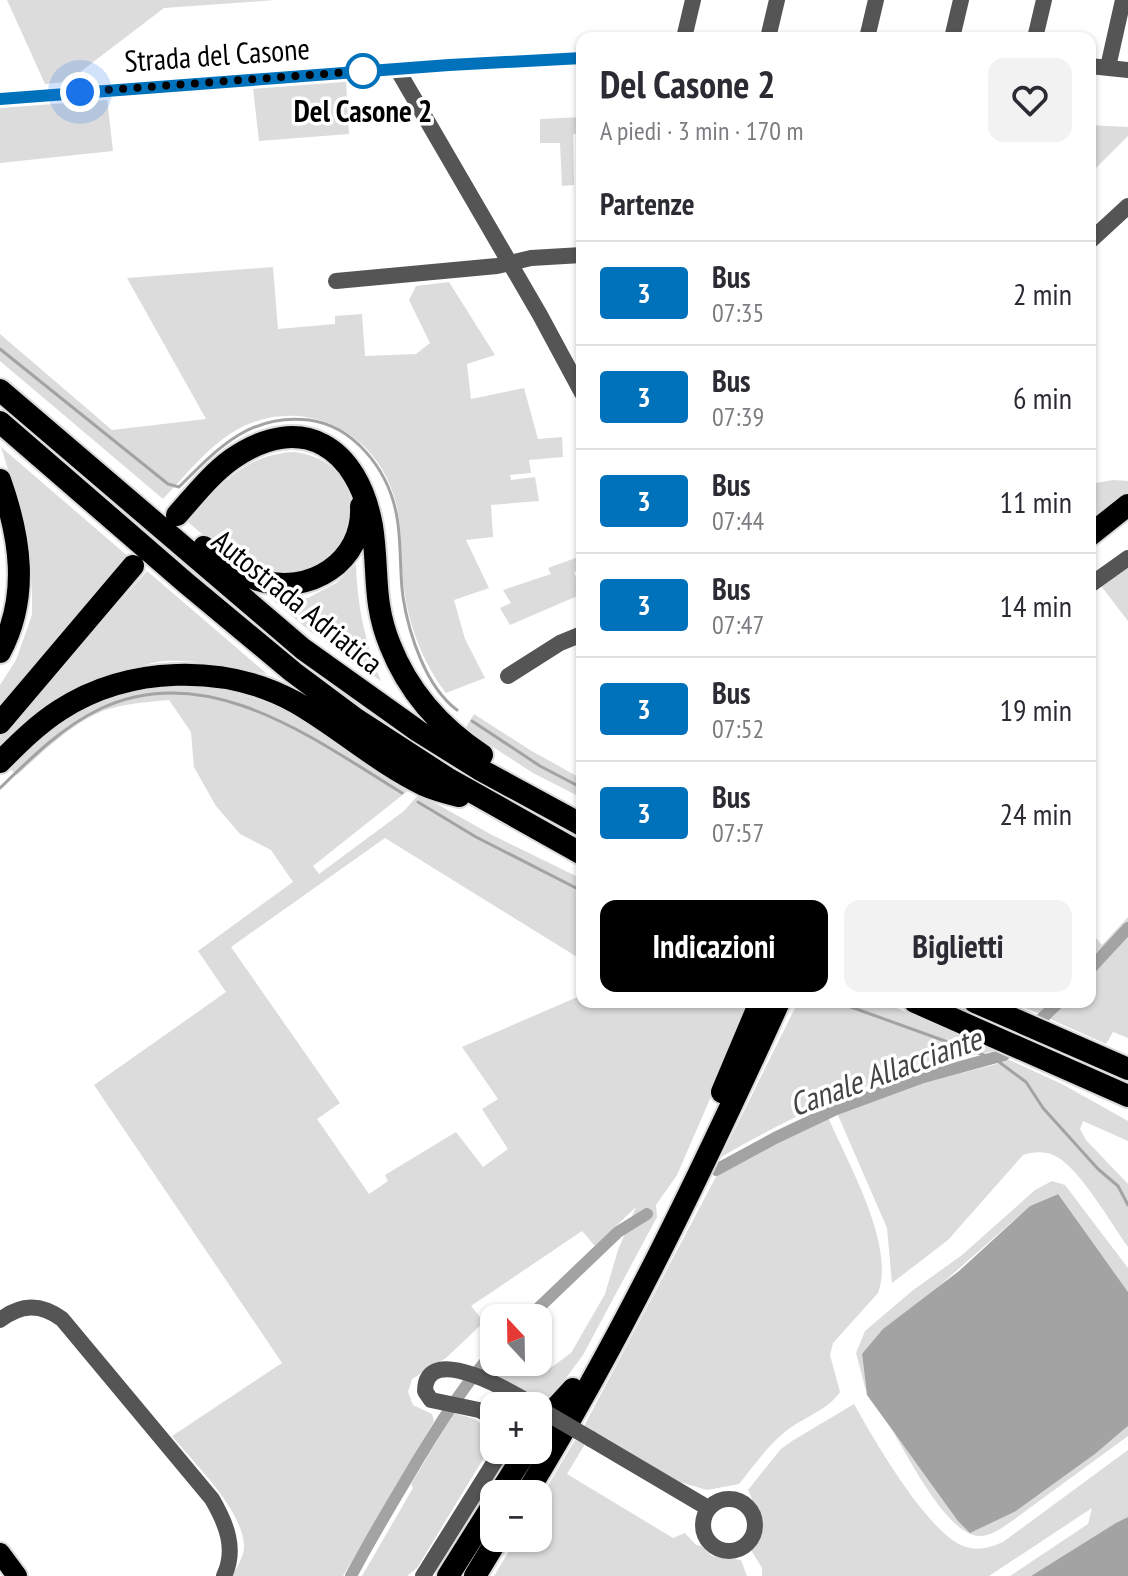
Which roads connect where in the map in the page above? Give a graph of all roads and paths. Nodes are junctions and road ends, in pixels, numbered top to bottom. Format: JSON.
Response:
{"nodes":[{"id":1,"x":693,"y":0,"type":"edge"},
{"id":2,"x":777,"y":0,"type":"edge"},
{"id":3,"x":876,"y":0,"type":"edge"},
{"id":4,"x":961,"y":0,"type":"edge"},
{"id":5,"x":1044,"y":0,"type":"edge"},
{"id":6,"x":1123,"y":0,"type":"edge"},
{"id":7,"x":685,"y":32,"type":"edge"},
{"id":8,"x":769,"y":32,"type":"edge"},
{"id":9,"x":868,"y":32,"type":"edge"},
{"id":10,"x":953,"y":32,"type":"edge"},
{"id":11,"x":1036,"y":32,"type":"edge"},
{"id":12,"x":576,"y":58,"type":"edge"},
{"id":13,"x":1096,"y":66,"type":"edge"},
{"id":14,"x":1108,"y":67,"type":"junction"},
{"id":15,"x":397,"y":69,"type":"junction"},
{"id":16,"x":1128,"y":70,"type":"edge"},
{"id":17,"x":0,"y":99,"type":"edge"},
{"id":18,"x":1128,"y":206,"type":"edge"},
{"id":19,"x":1096,"y":235,"type":"edge"},
{"id":20,"x":576,"y":255,"type":"edge"},
{"id":21,"x":509,"y":263,"type":"junction"},
{"id":22,"x":336,"y":281,"type":"dead end"},
{"id":23,"x":576,"y":382,"type":"edge"},
{"id":24,"x":0,"y":390,"type":"edge"},
{"id":25,"x":0,"y":422,"type":"edge"},
{"id":26,"x":64,"y":445,"type":"junction"},
{"id":27,"x":0,"y":480,"type":"edge"},
{"id":28,"x":360,"y":485,"type":"junction"},
{"id":29,"x":1128,"y":505,"type":"edge"},
{"id":30,"x":177,"y":515,"type":"dead end"},
{"id":31,"x":1128,"y":523,"type":"edge"},
{"id":32,"x":1096,"y":530,"type":"edge"},
{"id":33,"x":1096,"y":547,"type":"edge"},
{"id":34,"x":1128,"y":558,"type":"edge"},
{"id":35,"x":133,"y":566,"type":"dead end"},
{"id":36,"x":1096,"y":581,"type":"edge"},
{"id":37,"x":576,"y":636,"type":"edge"},
{"id":38,"x":0,"y":652,"type":"edge"},
{"id":39,"x":508,"y":676,"type":"dead end"},
{"id":40,"x":0,"y":723,"type":"edge"},
{"id":41,"x":0,"y":762,"type":"edge"},
{"id":42,"x":576,"y":810,"type":"edge"},
{"id":43,"x":502,"y":811,"type":"junction"},
{"id":44,"x":576,"y":822,"type":"edge"},
{"id":45,"x":576,"y":851,"type":"edge"},
{"id":46,"x":758,"y":1008,"type":"edge"},
{"id":47,"x":776,"y":1008,"type":"edge"},
{"id":48,"x":929,"y":1008,"type":"edge"},
{"id":49,"x":988,"y":1008,"type":"edge"},
{"id":50,"x":1128,"y":1069,"type":"edge"},
{"id":51,"x":1128,"y":1096,"type":"edge"},
{"id":52,"x":698,"y":1163,"type":"junction"},
{"id":53,"x":670,"y":1222,"type":"junction"},
{"id":54,"x":0,"y":1320,"type":"edge"},
{"id":55,"x":573,"y":1389,"type":"junction"},
{"id":56,"x":508,"y":1392,"type":"edge"},
{"id":57,"x":480,"y":1412,"type":"edge"},
{"id":58,"x":552,"y":1412,"type":"edge"},
{"id":59,"x":552,"y":1416,"type":"edge"},
{"id":60,"x":552,"y":1424,"type":"edge"},
{"id":61,"x":493,"y":1464,"type":"edge"},
{"id":62,"x":534,"y":1480,"type":"edge"},
{"id":63,"x":708,"y":1508,"type":"dead end"},
{"id":64,"x":480,"y":1525,"type":"edge"},
{"id":65,"x":480,"y":1542,"type":"edge"},
{"id":66,"x":490,"y":1552,"type":"edge"},
{"id":67,"x":0,"y":1553,"type":"edge"},
{"id":68,"x":0,"y":1570,"type":"edge"},
{"id":69,"x":5,"y":1576,"type":"edge"},
{"id":70,"x":17,"y":1576,"type":"edge"},
{"id":71,"x":224,"y":1576,"type":"edge"},
{"id":72,"x":423,"y":1576,"type":"edge"},
{"id":73,"x":448,"y":1576,"type":"edge"},
{"id":74,"x":459,"y":1576,"type":"edge"},
{"id":75,"x":475,"y":1576,"type":"edge"}],
"edges":[{"from":1,"to":7,"type":"street"},
{"from":2,"to":8,"type":"street"},
{"from":3,"to":9,"type":"street"},
{"from":4,"to":10,"type":"street"},
{"from":5,"to":11,"type":"street"},
{"from":6,"to":14,"type":"street"},
{"from":12,"to":15,"type":"street","name":"Strada del Casone"},
{"from":13,"to":14,"type":"street"},
{"from":14,"to":16,"type":"street"},
{"from":15,"to":17,"type":"street","name":"Strada del Casone"},
{"from":15,"to":21,"type":"street"},
{"from":18,"to":19,"type":"street"},
{"from":20,"to":21,"type":"street"},
{"from":21,"to":22,"type":"street"},
{"from":21,"to":23,"type":"street"},
{"from":24,"to":26,"type":"highway","name":"Autostrada Adriatica"},
{"from":25,"to":43,"type":"highway","name":"Autostrada Adriatica"},
{"from":26,"to":28,"type":"highway"},
{"from":26,"to":44,"type":"highway","name":"Autostrada Adriatica"},
{"from":27,"to":38,"type":"highway"},
{"from":28,"to":30,"type":"highway"},
{"from":28,"to":42,"type":"highway"},
{"from":29,"to":32,"type":"highway"},
{"from":31,"to":33,"type":"highway"},
{"from":34,"to":36,"type":"street"},
{"from":35,"to":40,"type":"highway"},
{"from":37,"to":39,"type":"street"},
{"from":41,"to":43,"type":"highway"},
{"from":43,"to":45,"type":"highway","name":"Autostrada Adriatica"},
{"from":46,"to":52,"type":"highway"},
{"from":47,"to":52,"type":"highway"},
{"from":48,"to":51,"type":"highway"},
{"from":49,"to":50,"type":"highway"},
{"from":52,"to":53,"type":"highway"},
{"from":53,"to":55,"type":"highway"},
{"from":53,"to":62,"type":"highway"},
{"from":54,"to":71,"type":"street"},
{"from":55,"to":58,"type":"highway"},
{"from":55,"to":60,"type":"highway"},
{"from":56,"to":57,"type":"street"},
{"from":59,"to":63,"type":"street","bridge":true},
{"from":61,"to":72,"type":"street"},
{"from":64,"to":73,"type":"highway"},
{"from":65,"to":74,"type":"highway"},
{"from":66,"to":75,"type":"highway"},
{"from":67,"to":70,"type":"main road"},
{"from":68,"to":69,"type":"main road"}]}
